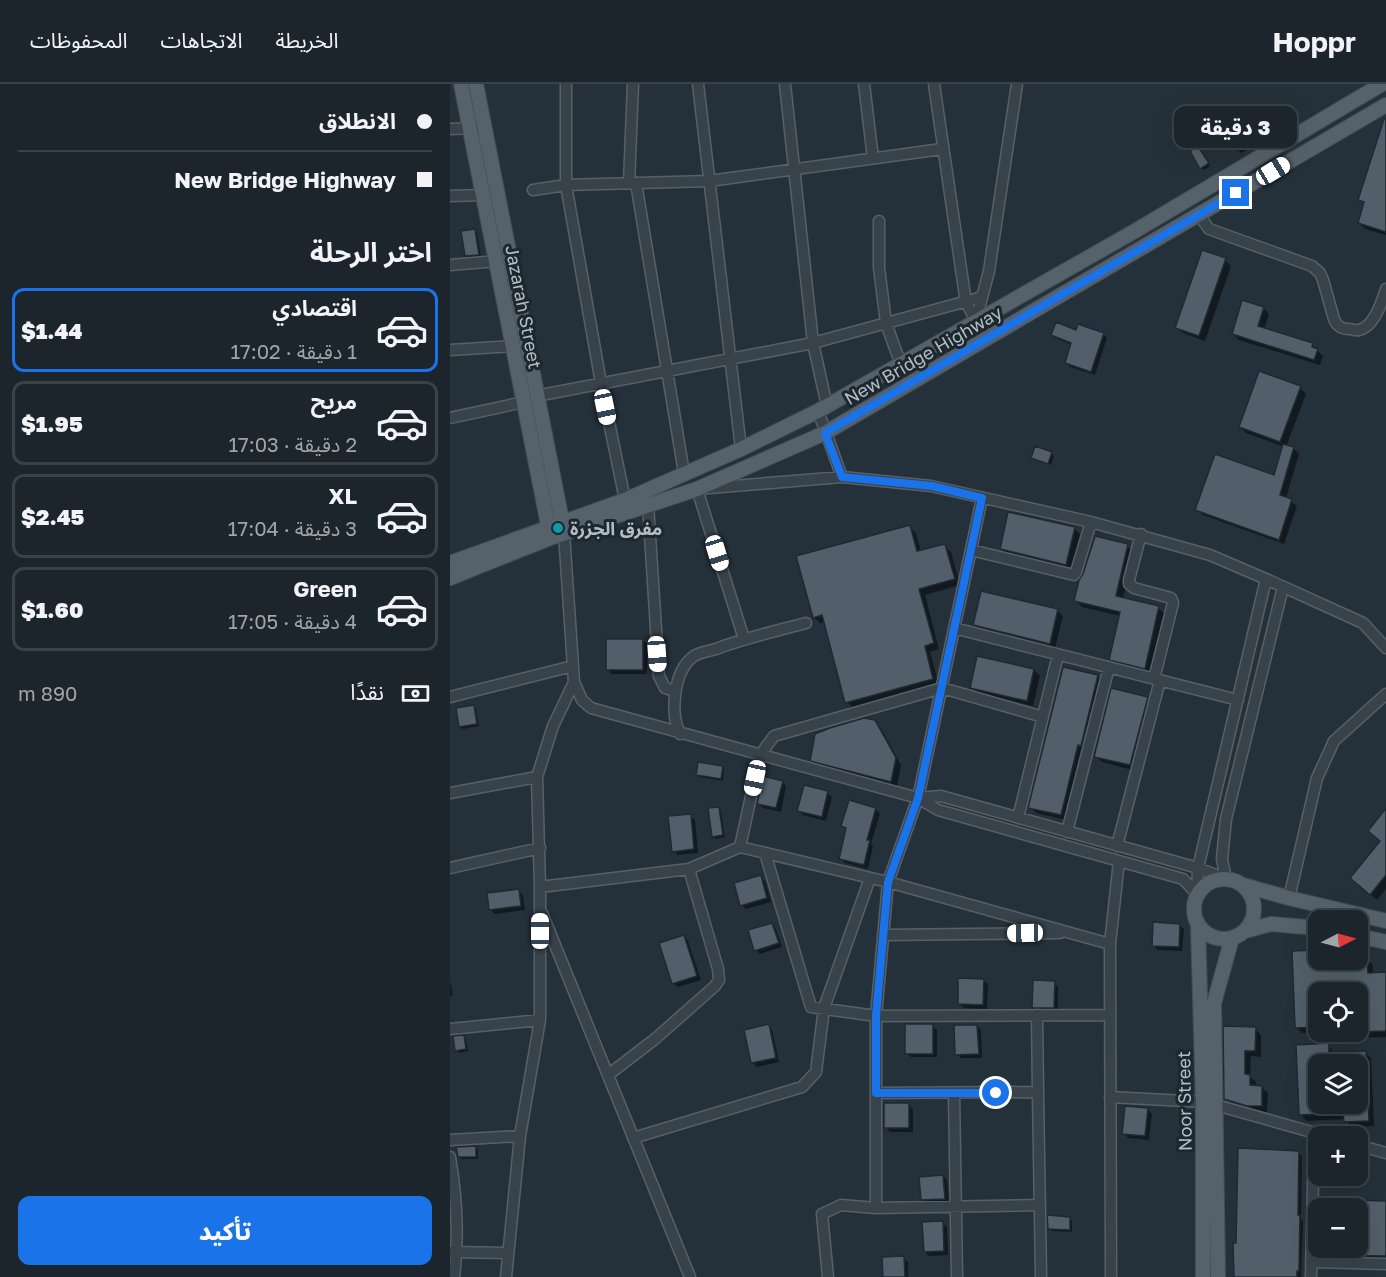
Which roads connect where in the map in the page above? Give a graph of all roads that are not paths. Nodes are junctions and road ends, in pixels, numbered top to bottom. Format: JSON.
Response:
{"nodes":[{"id":1,"x":461,"y":84,"type":"edge"},
{"id":2,"x":476,"y":84,"type":"edge"},
{"id":3,"x":566,"y":84,"type":"edge"},
{"id":4,"x":633,"y":84,"type":"edge"},
{"id":5,"x":698,"y":84,"type":"edge"},
{"id":6,"x":785,"y":84,"type":"edge"},
{"id":7,"x":864,"y":84,"type":"edge"},
{"id":8,"x":934,"y":84,"type":"edge"},
{"id":9,"x":1017,"y":84,"type":"edge"},
{"id":10,"x":1382,"y":84,"type":"edge"},
{"id":11,"x":1386,"y":105,"type":"edge"},
{"id":12,"x":485,"y":127,"type":"junction"},
{"id":13,"x":450,"y":129,"type":"edge"},
{"id":14,"x":471,"y":129,"type":"junction"},
{"id":15,"x":942,"y":149,"type":"junction"},
{"id":16,"x":873,"y":158,"type":"junction"},
{"id":17,"x":795,"y":169,"type":"junction"},
{"id":18,"x":709,"y":181,"type":"junction"},
{"id":19,"x":632,"y":183,"type":"junction"},
{"id":20,"x":566,"y":185,"type":"junction"},
{"id":21,"x":533,"y":190,"type":"dead end"},
{"id":22,"x":484,"y":195,"type":"junction"},
{"id":23,"x":450,"y":196,"type":"edge"},
{"id":24,"x":1199,"y":215,"type":"junction"},
{"id":25,"x":879,"y":221,"type":"dead end"},
{"id":26,"x":496,"y":261,"type":"junction"},
{"id":27,"x":450,"y":265,"type":"edge"},
{"id":28,"x":1386,"y":289,"type":"edge"},
{"id":29,"x":982,"y":297,"type":"junction"},
{"id":30,"x":966,"y":303,"type":"junction"},
{"id":31,"x":976,"y":320,"type":"junction"},
{"id":32,"x":886,"y":323,"type":"junction"},
{"id":33,"x":813,"y":343,"type":"junction"},
{"id":34,"x":513,"y":346,"type":"junction"},
{"id":35,"x":450,"y":350,"type":"edge"},
{"id":36,"x":729,"y":360,"type":"junction"},
{"id":37,"x":900,"y":365,"type":"junction"},
{"id":38,"x":667,"y":371,"type":"junction"},
{"id":39,"x":601,"y":383,"type":"junction"},
{"id":40,"x":530,"y":399,"type":"junction"},
{"id":41,"x":822,"y":409,"type":"junction"},
{"id":42,"x":450,"y":418,"type":"edge"},
{"id":43,"x":825,"y":433,"type":"junction"},
{"id":44,"x":741,"y":449,"type":"junction"},
{"id":45,"x":684,"y":473,"type":"junction"},
{"id":46,"x":842,"y":477,"type":"junction"},
{"id":47,"x":696,"y":489,"type":"junction"},
{"id":48,"x":982,"y":498,"type":"junction"},
{"id":49,"x":625,"y":500,"type":"junction"},
{"id":50,"x":648,"y":504,"type":"junction"},
{"id":51,"x":1091,"y":522,"type":"junction"},
{"id":52,"x":563,"y":527,"type":"junction"},
{"id":53,"x":549,"y":532,"type":"junction"},
{"id":54,"x":1141,"y":534,"type":"junction"},
{"id":55,"x":971,"y":550,"type":"junction"},
{"id":56,"x":450,"y":563,"type":"edge"},
{"id":57,"x":450,"y":578,"type":"edge"},
{"id":58,"x":1266,"y":579,"type":"junction"},
{"id":59,"x":1283,"y":587,"type":"junction"},
{"id":60,"x":806,"y":623,"type":"dead end"},
{"id":61,"x":954,"y":628,"type":"junction"},
{"id":62,"x":744,"y":639,"type":"junction"},
{"id":63,"x":1386,"y":648,"type":"edge"},
{"id":64,"x":1058,"y":655,"type":"junction"},
{"id":65,"x":573,"y":666,"type":"junction"},
{"id":66,"x":1109,"y":667,"type":"junction"},
{"id":67,"x":1157,"y":679,"type":"junction"},
{"id":68,"x":574,"y":682,"type":"junction"},
{"id":69,"x":942,"y":688,"type":"junction"},
{"id":70,"x":675,"y":691,"type":"junction"},
{"id":71,"x":1386,"y":694,"type":"edge"},
{"id":72,"x":450,"y":698,"type":"edge"},
{"id":73,"x":1238,"y":700,"type":"junction"},
{"id":74,"x":1043,"y":717,"type":"junction"},
{"id":75,"x":680,"y":734,"type":"junction"},
{"id":76,"x":760,"y":755,"type":"junction"},
{"id":77,"x":537,"y":777,"type":"junction"},
{"id":78,"x":450,"y":793,"type":"edge"},
{"id":79,"x":918,"y":798,"type":"junction"},
{"id":80,"x":1018,"y":818,"type":"junction"},
{"id":81,"x":1067,"y":832,"type":"junction"},
{"id":82,"x":1117,"y":846,"type":"junction"},
{"id":83,"x":740,"y":847,"type":"junction"},
{"id":84,"x":540,"y":848,"type":"junction"},
{"id":85,"x":765,"y":854,"type":"junction"},
{"id":86,"x":1119,"y":861,"type":"junction"},
{"id":87,"x":450,"y":868,"type":"edge"},
{"id":88,"x":1198,"y":868,"type":"junction"},
{"id":89,"x":689,"y":869,"type":"junction"},
{"id":90,"x":870,"y":878,"type":"junction"},
{"id":91,"x":1226,"y":879,"type":"junction"},
{"id":92,"x":888,"y":882,"type":"junction"},
{"id":93,"x":1243,"y":885,"type":"junction"},
{"id":94,"x":540,"y":887,"type":"junction"},
{"id":95,"x":1197,"y":894,"type":"junction"},
{"id":96,"x":1289,"y":898,"type":"junction"},
{"id":97,"x":540,"y":909,"type":"junction"},
{"id":98,"x":1386,"y":921,"type":"edge"},
{"id":99,"x":1198,"y":926,"type":"junction"},
{"id":100,"x":1308,"y":927,"type":"edge"},
{"id":101,"x":1245,"y":931,"type":"junction"},
{"id":102,"x":1072,"y":933,"type":"junction"},
{"id":103,"x":883,"y":935,"type":"junction"},
{"id":104,"x":1232,"y":938,"type":"junction"},
{"id":105,"x":1368,"y":938,"type":"edge"},
{"id":106,"x":1386,"y":942,"type":"edge"},
{"id":107,"x":1110,"y":944,"type":"junction"},
{"id":108,"x":824,"y":1008,"type":"junction"},
{"id":109,"x":1038,"y":1015,"type":"junction"},
{"id":110,"x":1110,"y":1015,"type":"junction"},
{"id":111,"x":876,"y":1016,"type":"junction"},
{"id":112,"x":540,"y":1020,"type":"junction"},
{"id":113,"x":450,"y":1029,"type":"edge"},
{"id":114,"x":608,"y":1075,"type":"junction"},
{"id":115,"x":1038,"y":1092,"type":"junction"},
{"id":116,"x":876,"y":1093,"type":"junction"},
{"id":117,"x":954,"y":1093,"type":"junction"},
{"id":118,"x":1110,"y":1097,"type":"junction"},
{"id":119,"x":1209,"y":1104,"type":"junction"},
{"id":120,"x":1308,"y":1131,"type":"edge"},
{"id":121,"x":520,"y":1136,"type":"junction"},
{"id":122,"x":633,"y":1138,"type":"junction"},
{"id":123,"x":450,"y":1140,"type":"edge"},
{"id":124,"x":1368,"y":1148,"type":"edge"},
{"id":125,"x":1386,"y":1153,"type":"edge"},
{"id":126,"x":450,"y":1156,"type":"edge"},
{"id":127,"x":1313,"y":1186,"type":"edge"},
{"id":128,"x":1040,"y":1205,"type":"junction"},
{"id":129,"x":957,"y":1206,"type":"junction"},
{"id":130,"x":876,"y":1208,"type":"junction"},
{"id":131,"x":453,"y":1252,"type":"edge"},
{"id":132,"x":508,"y":1253,"type":"junction"},
{"id":133,"x":1311,"y":1262,"type":"junction"},
{"id":134,"x":1386,"y":1264,"type":"edge"},
{"id":135,"x":454,"y":1277,"type":"edge"},
{"id":136,"x":506,"y":1277,"type":"edge"},
{"id":137,"x":690,"y":1277,"type":"edge"},
{"id":138,"x":828,"y":1277,"type":"edge"},
{"id":139,"x":957,"y":1277,"type":"edge"},
{"id":140,"x":1041,"y":1277,"type":"edge"},
{"id":141,"x":1111,"y":1277,"type":"edge"},
{"id":142,"x":1203,"y":1277,"type":"edge"},
{"id":143,"x":1218,"y":1277,"type":"edge"},
{"id":144,"x":1311,"y":1277,"type":"edge"}],
"edges":[{"from":1,"to":14,"type":"main road","name":"Jazarah Street"},
{"from":2,"to":12,"type":"main road","name":"Jazarah Street"},
{"from":3,"to":20,"type":"street"},
{"from":4,"to":19,"type":"street"},
{"from":5,"to":18,"type":"street"},
{"from":6,"to":17,"type":"street"},
{"from":7,"to":16,"type":"street"},
{"from":8,"to":15,"type":"street"},
{"from":9,"to":29,"type":"street"},
{"from":10,"to":31,"type":"main road","name":"New Bridge Highway"},
{"from":11,"to":24,"type":"main road","name":"New Bridge Highway"},
{"from":12,"to":14,"type":"street"},
{"from":12,"to":40,"type":"main road","name":"Jazarah Street"},
{"from":13,"to":14,"type":"street"},
{"from":14,"to":22,"type":"main road","name":"Jazarah Street"},
{"from":15,"to":16,"type":"street"},
{"from":15,"to":30,"type":"street"},
{"from":16,"to":17,"type":"street"},
{"from":17,"to":18,"type":"street"},
{"from":17,"to":33,"type":"street"},
{"from":18,"to":19,"type":"street"},
{"from":18,"to":36,"type":"street"},
{"from":19,"to":20,"type":"street"},
{"from":19,"to":38,"type":"street"},
{"from":20,"to":21,"type":"street"},
{"from":20,"to":39,"type":"street"},
{"from":22,"to":23,"type":"street"},
{"from":22,"to":26,"type":"main road","name":"Jazarah Street"},
{"from":24,"to":28,"type":"street"},
{"from":24,"to":43,"type":"main road","name":"New Bridge Highway"},
{"from":25,"to":32,"type":"street"},
{"from":26,"to":27,"type":"street"},
{"from":26,"to":34,"type":"main road","name":"Jazarah Street"},
{"from":29,"to":30,"type":"street"},
{"from":29,"to":31,"type":"street"},
{"from":30,"to":31,"type":"street"},
{"from":30,"to":32,"type":"street"},
{"from":31,"to":37,"type":"main road","name":"New Bridge Highway"},
{"from":32,"to":33,"type":"street"},
{"from":32,"to":37,"type":"street"},
{"from":33,"to":36,"type":"street"},
{"from":33,"to":41,"type":"street"},
{"from":34,"to":35,"type":"street"},
{"from":34,"to":40,"type":"main road","name":"Jazarah Street"},
{"from":36,"to":38,"type":"street"},
{"from":36,"to":44,"type":"street"},
{"from":37,"to":41,"type":"main road","name":"New Bridge Highway"},
{"from":38,"to":39,"type":"street"},
{"from":38,"to":45,"type":"street"},
{"from":39,"to":40,"type":"street"},
{"from":39,"to":49,"type":"street"},
{"from":40,"to":42,"type":"street"},
{"from":40,"to":52,"type":"main road","name":"Jazarah Street"},
{"from":40,"to":53,"type":"main road","name":"Jazarah Street"},
{"from":41,"to":43,"type":"street"},
{"from":41,"to":44,"type":"main road","name":"New Bridge Highway"},
{"from":43,"to":46,"type":"street"},
{"from":43,"to":47,"type":"main road","name":"New Bridge Highway"},
{"from":44,"to":45,"type":"main road","name":"New Bridge Highway"},
{"from":45,"to":49,"type":"main road","name":"New Bridge Highway"},
{"from":46,"to":47,"type":"street"},
{"from":46,"to":48,"type":"street"},
{"from":47,"to":50,"type":"main road","name":"New Bridge Highway"},
{"from":47,"to":62,"type":"street"},
{"from":48,"to":51,"type":"street"},
{"from":48,"to":55,"type":"street"},
{"from":49,"to":52,"type":"main road","name":"New Bridge Highway"},
{"from":50,"to":52,"type":"main road","name":"New Bridge Highway"},
{"from":50,"to":70,"type":"street"},
{"from":51,"to":54,"type":"street"},
{"from":51,"to":55,"type":"street"},
{"from":52,"to":53,"type":"main road","name":"New Bridge Highway"},
{"from":52,"to":65,"type":"street"},
{"from":53,"to":56,"type":"main road","name":"New Bridge Highway"},
{"from":53,"to":57,"type":"main road","name":"New Bridge Highway"},
{"from":54,"to":58,"type":"street"},
{"from":54,"to":67,"type":"street"},
{"from":55,"to":61,"type":"street"},
{"from":58,"to":59,"type":"street"},
{"from":58,"to":73,"type":"street"},
{"from":59,"to":63,"type":"street"},
{"from":59,"to":91,"type":"street"},
{"from":60,"to":62,"type":"street"},
{"from":61,"to":64,"type":"street"},
{"from":61,"to":69,"type":"street"},
{"from":62,"to":70,"type":"street"},
{"from":64,"to":66,"type":"street"},
{"from":64,"to":74,"type":"street"},
{"from":65,"to":68,"type":"street"},
{"from":65,"to":72,"type":"street"},
{"from":66,"to":67,"type":"street"},
{"from":66,"to":81,"type":"street"},
{"from":67,"to":73,"type":"street"},
{"from":67,"to":82,"type":"street"},
{"from":68,"to":75,"type":"street"},
{"from":68,"to":77,"type":"street"},
{"from":69,"to":74,"type":"street"},
{"from":69,"to":76,"type":"street"},
{"from":69,"to":79,"type":"street"},
{"from":70,"to":75,"type":"street"},
{"from":71,"to":96,"type":"street"},
{"from":73,"to":88,"type":"street"},
{"from":74,"to":80,"type":"street"},
{"from":75,"to":76,"type":"street"},
{"from":76,"to":79,"type":"street"},
{"from":76,"to":83,"type":"street"},
{"from":77,"to":78,"type":"street"},
{"from":77,"to":84,"type":"street"},
{"from":79,"to":80,"type":"street"},
{"from":79,"to":86,"type":"street"},
{"from":79,"to":92,"type":"street"},
{"from":80,"to":81,"type":"street"},
{"from":81,"to":82,"type":"street"},
{"from":82,"to":88,"type":"street"},
{"from":83,"to":85,"type":"street"},
{"from":83,"to":89,"type":"street"},
{"from":84,"to":87,"type":"street"},
{"from":84,"to":94,"type":"street"},
{"from":85,"to":90,"type":"street"},
{"from":85,"to":108,"type":"street"},
{"from":86,"to":95,"type":"street"},
{"from":86,"to":107,"type":"street"},
{"from":88,"to":91,"type":"street"},
{"from":88,"to":95,"type":"street"},
{"from":89,"to":94,"type":"street"},
{"from":89,"to":114,"type":"street"},
{"from":90,"to":92,"type":"street"},
{"from":90,"to":108,"type":"street"},
{"from":91,"to":93,"type":"main road"},
{"from":91,"to":95,"type":"main road"},
{"from":92,"to":102,"type":"street"},
{"from":92,"to":103,"type":"street"},
{"from":93,"to":96,"type":"main road"},
{"from":93,"to":101,"type":"main road"},
{"from":94,"to":97,"type":"street"},
{"from":95,"to":99,"type":"main road"},
{"from":96,"to":98,"type":"main road"},
{"from":97,"to":112,"type":"street"},
{"from":97,"to":114,"type":"street"},
{"from":99,"to":104,"type":"main road"},
{"from":99,"to":119,"type":"main road","name":"Noor Street"},
{"from":100,"to":101,"type":"main road"},
{"from":101,"to":104,"type":"main road"},
{"from":102,"to":103,"type":"street"},
{"from":102,"to":107,"type":"street"},
{"from":103,"to":111,"type":"street"},
{"from":104,"to":119,"type":"main road","name":"Noor Street"},
{"from":105,"to":106,"type":"main road"},
{"from":107,"to":110,"type":"street"},
{"from":108,"to":111,"type":"street"},
{"from":108,"to":122,"type":"street"},
{"from":109,"to":110,"type":"street"},
{"from":109,"to":111,"type":"street"},
{"from":109,"to":115,"type":"street"},
{"from":110,"to":118,"type":"street"},
{"from":111,"to":116,"type":"street"},
{"from":112,"to":113,"type":"street"},
{"from":112,"to":121,"type":"street"},
{"from":114,"to":122,"type":"street"},
{"from":115,"to":117,"type":"street"},
{"from":115,"to":128,"type":"street"},
{"from":116,"to":117,"type":"street"},
{"from":116,"to":130,"type":"street"},
{"from":117,"to":129,"type":"street"},
{"from":118,"to":119,"type":"street"},
{"from":118,"to":141,"type":"street"},
{"from":119,"to":120,"type":"street"},
{"from":119,"to":142,"type":"main road","name":"Noor Street"},
{"from":119,"to":143,"type":"main road","name":"Noor Street"},
{"from":121,"to":123,"type":"street"},
{"from":121,"to":132,"type":"street"},
{"from":122,"to":137,"type":"street"},
{"from":124,"to":125,"type":"street"},
{"from":126,"to":131,"type":"street"},
{"from":127,"to":133,"type":"street"},
{"from":128,"to":129,"type":"street"},
{"from":128,"to":140,"type":"street"},
{"from":129,"to":130,"type":"street"},
{"from":129,"to":139,"type":"street"},
{"from":130,"to":138,"type":"street"},
{"from":131,"to":132,"type":"street"},
{"from":131,"to":135,"type":"street"},
{"from":132,"to":136,"type":"street"},
{"from":133,"to":134,"type":"street"},
{"from":133,"to":144,"type":"street"}]}
